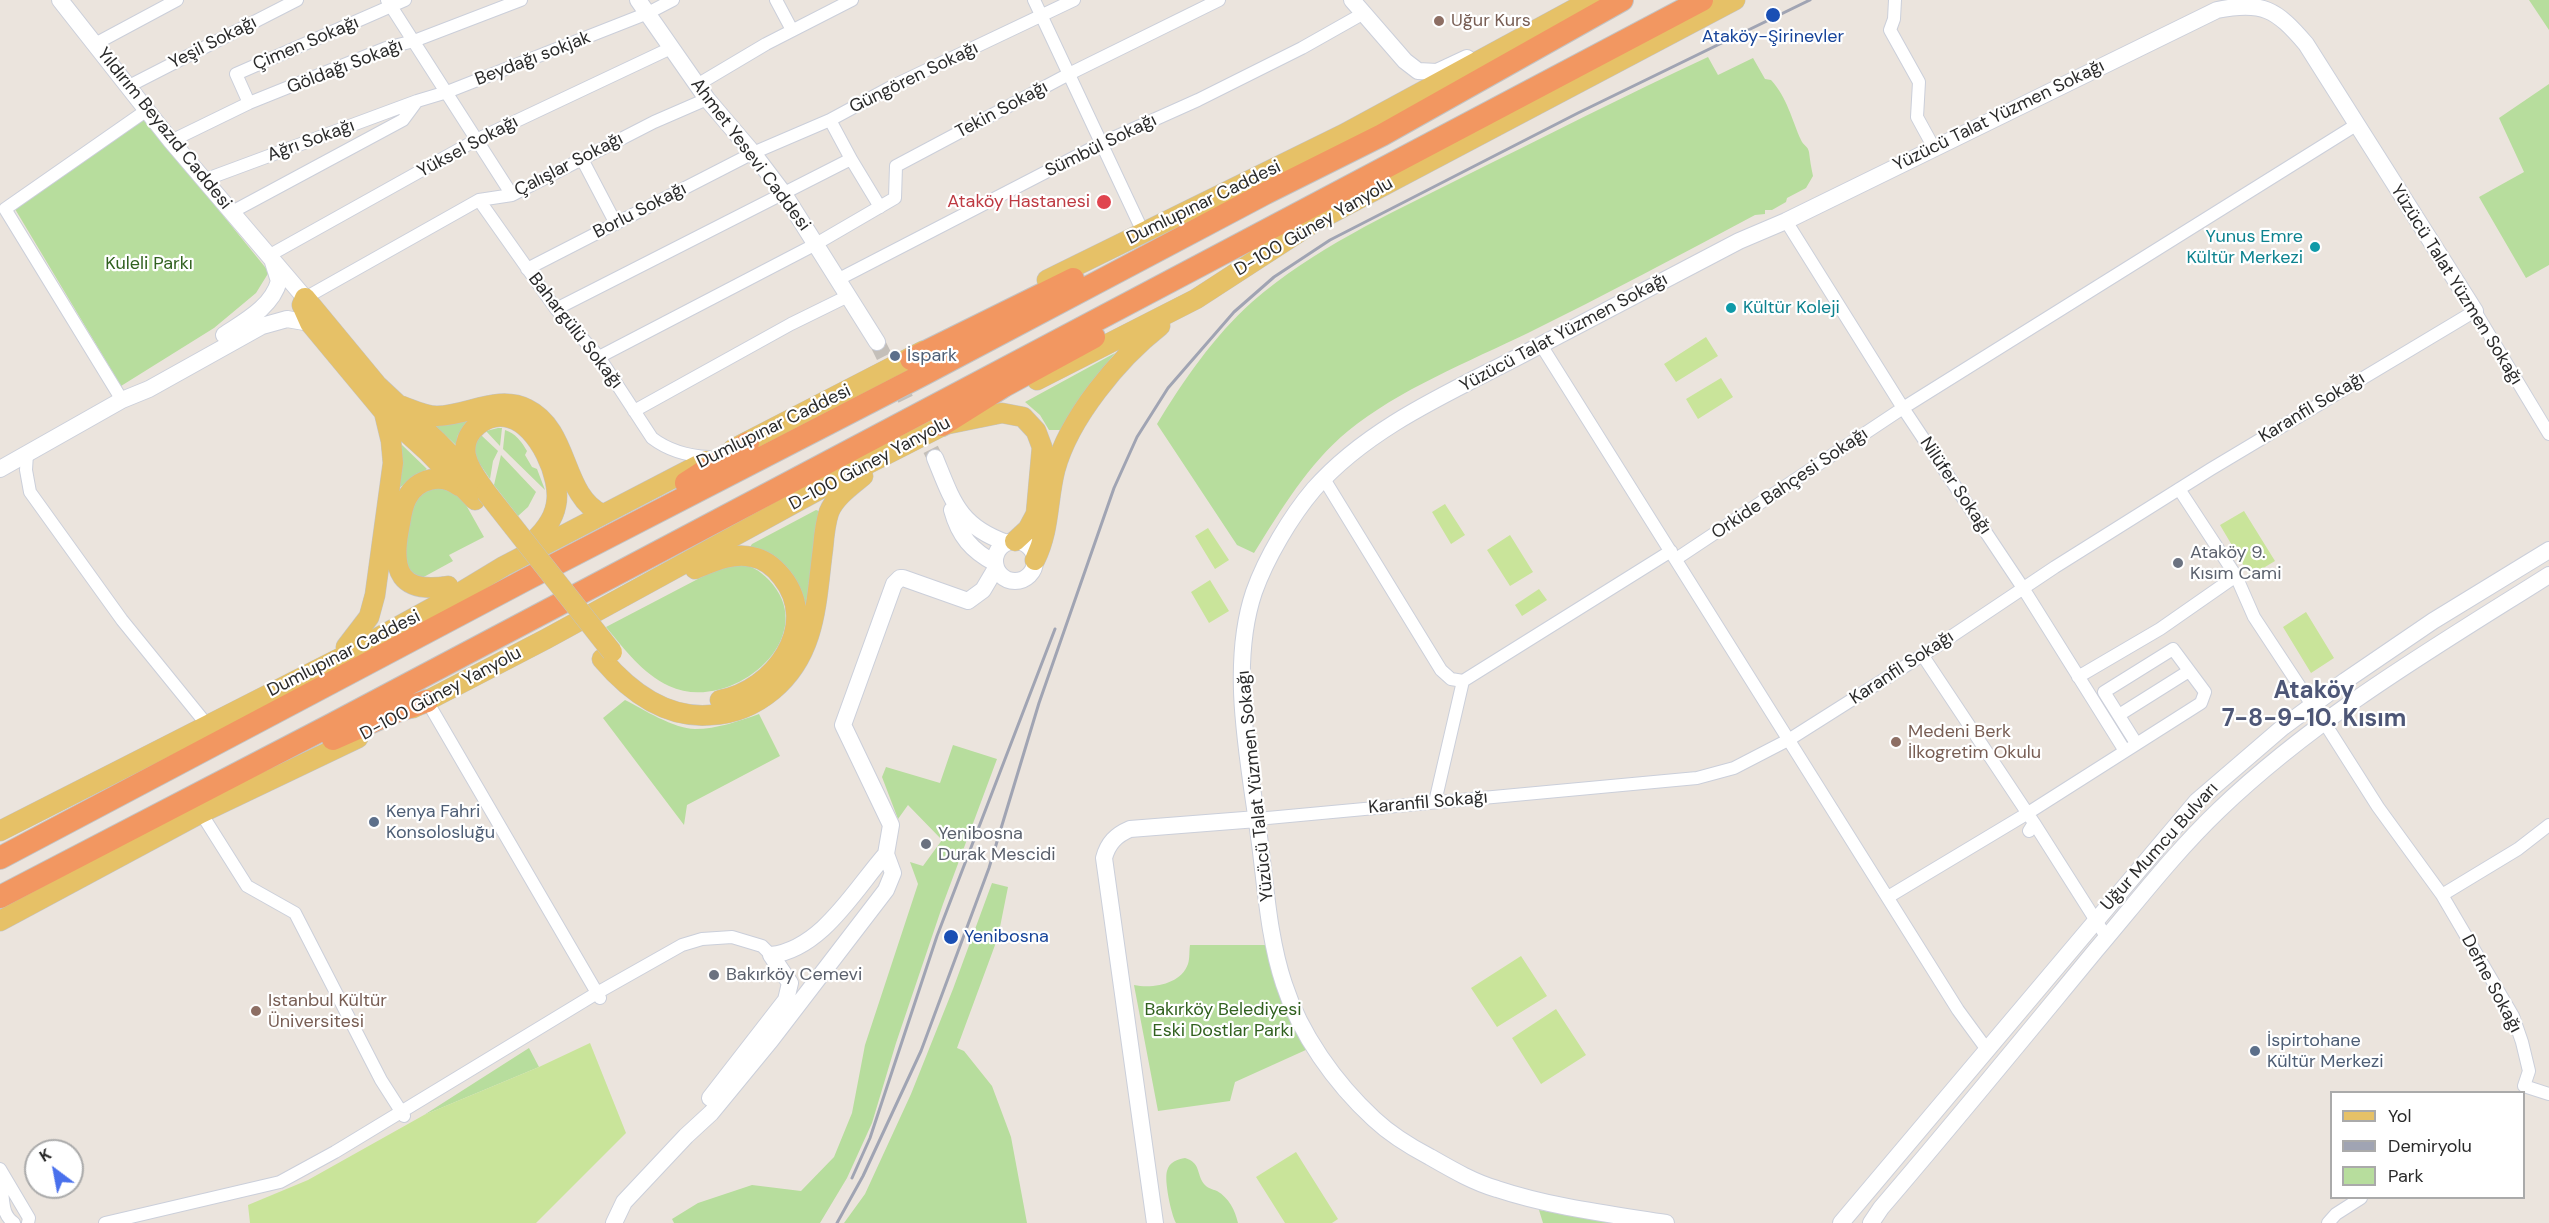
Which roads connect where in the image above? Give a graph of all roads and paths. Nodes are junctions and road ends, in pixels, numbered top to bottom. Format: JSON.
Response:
{"nodes":[{"id":1,"x":177,"y":0,"type":"edge"},
{"id":2,"x":297,"y":0,"type":"edge"},
{"id":3,"x":405,"y":0,"type":"edge"},
{"id":4,"x":521,"y":0,"type":"edge"},
{"id":5,"x":673,"y":0,"type":"edge"},
{"id":6,"x":777,"y":0,"type":"edge"},
{"id":7,"x":852,"y":0,"type":"edge"},
{"id":8,"x":1034,"y":0,"type":"edge"},
{"id":9,"x":1074,"y":0,"type":"edge"},
{"id":10,"x":1219,"y":0,"type":"edge"},
{"id":11,"x":1352,"y":0,"type":"edge"},
{"id":12,"x":1591,"y":0,"type":"edge"},
{"id":13,"x":1622,"y":0,"type":"edge"},
{"id":14,"x":1702,"y":0,"type":"edge"},
{"id":15,"x":1735,"y":0,"type":"edge"},
{"id":16,"x":1895,"y":0,"type":"edge"},
{"id":17,"x":62,"y":1,"type":"edge"},
{"id":18,"x":389,"y":4,"type":"edge"},
{"id":19,"x":643,"y":7,"type":"edge"},
{"id":20,"x":1364,"y":13,"type":"junction"},
{"id":21,"x":1042,"y":16,"type":"junction"},
{"id":22,"x":1548,"y":24,"type":"junction"},
{"id":23,"x":792,"y":30,"type":"junction"},
{"id":24,"x":414,"y":41,"type":"junction"},
{"id":25,"x":94,"y":44,"type":"junction"},
{"id":26,"x":671,"y":48,"type":"junction"},
{"id":27,"x":1069,"y":74,"type":"junction"},
{"id":28,"x":697,"y":85,"type":"junction"},
{"id":29,"x":129,"y":86,"type":"junction"},
{"id":30,"x":447,"y":92,"type":"junction"},
{"id":31,"x":707,"y":99,"type":"junction"},
{"id":32,"x":417,"y":101,"type":"junction"},
{"id":33,"x":249,"y":103,"type":"junction"},
{"id":34,"x":147,"y":110,"type":"junction"},
{"id":35,"x":830,"y":120,"type":"junction"},
{"id":36,"x":2356,"y":125,"type":"junction"},
{"id":37,"x":476,"y":140,"type":"junction"},
{"id":38,"x":171,"y":141,"type":"junction"},
{"id":39,"x":1102,"y":143,"type":"junction"},
{"id":40,"x":1934,"y":148,"type":"junction"},
{"id":41,"x":753,"y":153,"type":"junction"},
{"id":42,"x":582,"y":159,"type":"junction"},
{"id":43,"x":851,"y":159,"type":"junction"},
{"id":44,"x":204,"y":180,"type":"junction"},
{"id":45,"x":1266,"y":193,"type":"junction"},
{"id":46,"x":783,"y":194,"type":"junction"},
{"id":47,"x":512,"y":195,"type":"junction"},
{"id":48,"x":479,"y":200,"type":"junction"},
{"id":49,"x":880,"y":207,"type":"junction"},
{"id":50,"x":232,"y":212,"type":"junction"},
{"id":51,"x":1786,"y":221,"type":"junction"},
{"id":52,"x":616,"y":224,"type":"junction"},
{"id":53,"x":1143,"y":232,"type":"junction"},
{"id":54,"x":1261,"y":232,"type":"junction"},
{"id":55,"x":816,"y":244,"type":"junction"},
{"id":56,"x":270,"y":255,"type":"junction"},
{"id":57,"x":527,"y":269,"type":"junction"},
{"id":58,"x":839,"y":279,"type":"junction"},
{"id":59,"x":849,"y":296,"type":"junction"},
{"id":60,"x":305,"y":297,"type":"junction"},
{"id":61,"x":1196,"y":299,"type":"junction"},
{"id":62,"x":556,"y":309,"type":"junction"},
{"id":63,"x":2475,"y":311,"type":"junction"},
{"id":64,"x":310,"y":323,"type":"junction"},
{"id":65,"x":877,"y":342,"type":"tunnel mouth"},
{"id":66,"x":1541,"y":345,"type":"junction"},
{"id":67,"x":598,"y":357,"type":"junction"},
{"id":68,"x":911,"y":359,"type":"junction"},
{"id":69,"x":122,"y":400,"type":"junction"},
{"id":70,"x":387,"y":406,"type":"junction"},
{"id":71,"x":1903,"y":408,"type":"junction"},
{"id":72,"x":634,"y":411,"type":"junction"},
{"id":73,"x":942,"y":425,"type":"junction"},
{"id":74,"x":2549,"y":434,"type":"edge"},
{"id":75,"x":748,"y":443,"type":"junction"},
{"id":76,"x":894,"y":450,"type":"junction"},
{"id":77,"x":27,"y":454,"type":"junction"},
{"id":78,"x":714,"y":457,"type":"junction"},
{"id":79,"x":935,"y":458,"type":"tunnel mouth"},
{"id":80,"x":0,"y":469,"type":"edge"},
{"id":81,"x":1324,"y":479,"type":"junction"},
{"id":82,"x":2179,"y":489,"type":"junction"},
{"id":83,"x":949,"y":492,"type":"junction"},
{"id":84,"x":480,"y":496,"type":"junction"},
{"id":85,"x":602,"y":514,"type":"junction"},
{"id":86,"x":1011,"y":542,"type":"junction"},
{"id":87,"x":2549,"y":550,"type":"edge"},
{"id":88,"x":1674,"y":555,"type":"junction"},
{"id":89,"x":1035,"y":560,"type":"junction"},
{"id":90,"x":504,"y":566,"type":"junction"},
{"id":91,"x":995,"y":566,"type":"junction"},
{"id":92,"x":2549,"y":575,"type":"edge"},
{"id":93,"x":2236,"y":576,"type":"junction"},
{"id":94,"x":525,"y":580,"type":"junction"},
{"id":95,"x":448,"y":586,"type":"junction"},
{"id":96,"x":644,"y":586,"type":"junction"},
{"id":97,"x":2023,"y":588,"type":"junction"},
{"id":98,"x":346,"y":646,"type":"junction"},
{"id":99,"x":797,"y":649,"type":"junction"},
{"id":100,"x":1923,"y":656,"type":"junction"},
{"id":101,"x":2189,"y":671,"type":"junction"},
{"id":102,"x":2078,"y":677,"type":"junction"},
{"id":103,"x":1463,"y":681,"type":"junction"},
{"id":104,"x":274,"y":690,"type":"junction"},
{"id":105,"x":427,"y":701,"type":"junction"},
{"id":106,"x":2312,"y":705,"type":"junction"},
{"id":107,"x":2119,"y":715,"type":"junction"},
{"id":108,"x":2324,"y":722,"type":"junction"},
{"id":109,"x":208,"y":726,"type":"junction"},
{"id":110,"x":1790,"y":740,"type":"junction"},
{"id":111,"x":2136,"y":743,"type":"junction"},
{"id":112,"x":2125,"y":751,"type":"junction"},
{"id":113,"x":1435,"y":802,"type":"junction"},
{"id":114,"x":201,"y":813,"type":"junction"},
{"id":115,"x":150,"y":819,"type":"junction"},
{"id":116,"x":1257,"y":819,"type":"junction"},
{"id":117,"x":2030,"y":822,"type":"junction"},
{"id":118,"x":2549,"y":825,"type":"edge"},
{"id":119,"x":0,"y":831,"type":"edge"},
{"id":120,"x":886,"y":854,"type":"junction"},
{"id":121,"x":0,"y":858,"type":"edge"},
{"id":122,"x":2442,"y":895,"type":"junction"},
{"id":123,"x":0,"y":897,"type":"edge"},
{"id":124,"x":1888,"y":897,"type":"junction"},
{"id":125,"x":2095,"y":920,"type":"junction"},
{"id":126,"x":0,"y":921,"type":"edge"},
{"id":127,"x":2107,"y":938,"type":"junction"},
{"id":128,"x":771,"y":955,"type":"junction"},
{"id":129,"x":790,"y":983,"type":"junction"},
{"id":130,"x":809,"y":990,"type":"junction"},
{"id":131,"x":598,"y":996,"type":"junction"},
{"id":132,"x":1988,"y":1051,"type":"junction"},
{"id":133,"x":2523,"y":1089,"type":"edge"},
{"id":134,"x":2549,"y":1094,"type":"edge"},
{"id":135,"x":403,"y":1113,"type":"junction"},
{"id":136,"x":686,"y":1136,"type":"junction"},
{"id":137,"x":0,"y":1168,"type":"edge"},
{"id":138,"x":0,"y":1182,"type":"edge"},
{"id":139,"x":2358,"y":1199,"type":"edge"},
{"id":140,"x":0,"y":1208,"type":"edge"},
{"id":141,"x":14,"y":1223,"type":"edge"},
{"id":142,"x":28,"y":1223,"type":"edge"},
{"id":143,"x":105,"y":1223,"type":"edge"},
{"id":144,"x":133,"y":1223,"type":"edge"},
{"id":145,"x":614,"y":1223,"type":"edge"},
{"id":146,"x":1155,"y":1223,"type":"edge"},
{"id":147,"x":1666,"y":1223,"type":"edge"},
{"id":148,"x":1841,"y":1223,"type":"edge"},
{"id":149,"x":1871,"y":1223,"type":"edge"},
{"id":150,"x":2328,"y":1223,"type":"edge"}],
"edges":[{"from":1,"to":25,"type":"street"},
{"from":2,"to":29,"type":"street","name":"Yeşil Sokağı"},
{"from":3,"to":18,"type":"street","name":"Çimen Sokağı"},
{"from":4,"to":24,"type":"street","name":"Göldağı Sokağı"},
{"from":5,"to":19,"type":"street","name":"Beydağı sokjak"},
{"from":6,"to":23,"type":"street"},
{"from":7,"to":23,"type":"street"},
{"from":8,"to":21,"type":"street"},
{"from":9,"to":21,"type":"street","name":"Güngören Sokağı"},
{"from":10,"to":27,"type":"street","name":"Tekin Sokağı"},
{"from":11,"to":20,"type":"street"},
{"from":12,"to":22,"type":"main road","name":"Dumlupınar Caddesi"},
{"from":13,"to":45,"type":"highway"},
{"from":14,"to":54,"type":"highway"},
{"from":15,"to":61,"type":"main road","name":"D-100 Güney Yanyolu"},
{"from":16,"to":40,"type":"street"},
{"from":17,"to":25,"type":"street","name":"Yıldırım Beyazıd Caddesi"},
{"from":18,"to":24,"type":"street"},
{"from":18,"to":33,"type":"street","name":"Çimen Sokağı"},
{"from":19,"to":26,"type":"street","name":"Ahmet Yesevi Caddesi"},
{"from":19,"to":30,"type":"street","name":"Beydağı sokjak"},
{"from":20,"to":22,"type":"street"},
{"from":20,"to":39,"type":"street","name":"Sümbül Sokağı"},
{"from":21,"to":27,"type":"street"},
{"from":21,"to":35,"type":"street","name":"Güngören Sokağı"},
{"from":22,"to":53,"type":"main road","name":"Dumlupınar Caddesi"},
{"from":23,"to":28,"type":"street"},
{"from":24,"to":30,"type":"street"},
{"from":24,"to":33,"type":"street","name":"Göldağı Sokağı"},
{"from":25,"to":29,"type":"street","name":"Yıldırım Beyazıd Caddesi"},
{"from":26,"to":28,"type":"street","name":"Ahmet Yesevi Caddesi"},
{"from":26,"to":37,"type":"street","name":"Yüksel Sokağı"},
{"from":27,"to":39,"type":"street"},
{"from":27,"to":49,"type":"street","name":"Tekin Sokağı"},
{"from":28,"to":31,"type":"street","name":"Ahmet Yesevi Caddesi"},
{"from":29,"to":34,"type":"street","name":"Yıldırım Beyazıd Caddesi"},
{"from":30,"to":32,"type":"street","name":"Beydağı sokjak"},
{"from":30,"to":37,"type":"street"},
{"from":31,"to":41,"type":"street","name":"Ahmet Yesevi Caddesi"},
{"from":31,"to":42,"type":"street","name":"Çalışlar Sokağı"},
{"from":32,"to":44,"type":"street","name":"Ağrı Sokağı"},
{"from":32,"to":50,"type":"street"},
{"from":33,"to":38,"type":"street","name":"Göldağı Sokağı"},
{"from":34,"to":38,"type":"street","name":"Yıldırım Beyazıd Caddesi"},
{"from":34,"to":69,"type":"street"},
{"from":35,"to":41,"type":"street","name":"Güngören Sokağı"},
{"from":35,"to":43,"type":"street"},
{"from":36,"to":40,"type":"street","name":"Yüzücü Talat Yüzmen Sokağı"},
{"from":36,"to":63,"type":"street","name":"Yüzücü Talat Yüzmen Sokağı"},
{"from":36,"to":71,"type":"street","name":"Orkide Bahçesi Sokağı"},
{"from":37,"to":47,"type":"street"},
{"from":37,"to":56,"type":"street","name":"Yüksel Sokağı"},
{"from":38,"to":44,"type":"street","name":"Yıldırım Beyazıd Caddesi"},
{"from":39,"to":53,"type":"street"},
{"from":39,"to":58,"type":"street","name":"Sümbül Sokağı"},
{"from":40,"to":51,"type":"street","name":"Yüzücü Talat Yüzmen Sokağı"},
{"from":41,"to":46,"type":"street","name":"Ahmet Yesevi Caddesi"},
{"from":41,"to":52,"type":"street","name":"Borlu Sokağı"},
{"from":42,"to":47,"type":"street","name":"Çalışlar Sokağı"},
{"from":42,"to":52,"type":"street"},
{"from":43,"to":46,"type":"street"},
{"from":43,"to":49,"type":"street"},
{"from":44,"to":50,"type":"street","name":"Yıldırım Beyazıd Caddesi"},
{"from":45,"to":68,"type":"highway"},
{"from":45,"to":94,"type":"highway"},
{"from":46,"to":55,"type":"street","name":"Ahmet Yesevi Caddesi"},
{"from":46,"to":62,"type":"street"},
{"from":47,"to":48,"type":"street","name":"Çalışlar Sokağı"},
{"from":48,"to":57,"type":"street","name":"Bahargülü Sokağı"},
{"from":48,"to":60,"type":"street","name":"Çalışlar Sokağı"},
{"from":49,"to":55,"type":"street","name":"Tekin Sokağı"},
{"from":50,"to":56,"type":"street","name":"Yıldırım Beyazıd Caddesi"},
{"from":51,"to":66,"type":"street","name":"Yüzücü Talat Yüzmen Sokağı"},
{"from":51,"to":71,"type":"street","name":"Nilüfer Sokağı"},
{"from":52,"to":57,"type":"street","name":"Borlu Sokağı"},
{"from":53,"to":68,"type":"main road","name":"Dumlupınar Caddesi"},
{"from":54,"to":73,"type":"highway"},
{"from":54,"to":115,"type":"highway"},
{"from":55,"to":58,"type":"street","name":"Ahmet Yesevi Caddesi"},
{"from":55,"to":67,"type":"street","name":"Tekin Sokağı"},
{"from":56,"to":60,"type":"street","name":"Yıldırım Beyazıd Caddesi"},
{"from":56,"to":69,"type":"street"},
{"from":57,"to":62,"type":"street","name":"Bahargülü Sokağı"},
{"from":58,"to":59,"type":"street","name":"Ahmet Yesevi Caddesi"},
{"from":59,"to":65,"type":"street","name":"Ahmet Yesevi Caddesi"},
{"from":59,"to":72,"type":"street"},
{"from":60,"to":64,"type":"main road"},
{"from":60,"to":70,"type":"main road"},
{"from":61,"to":73,"type":"main road","name":"D-100 Güney Yanyolu"},
{"from":61,"to":89,"type":"main road"},
{"from":62,"to":67,"type":"street","name":"Bahargülü Sokağı"},
{"from":63,"to":74,"type":"street","name":"Yüzücü Talat Yüzmen Sokağı"},
{"from":63,"to":82,"type":"street","name":"Karanfil Sokağı"},
{"from":64,"to":69,"type":"street"},
{"from":64,"to":70,"type":"main road"},
{"from":66,"to":81,"type":"street","name":"Yüzücü Talat Yüzmen Sokağı"},
{"from":66,"to":88,"type":"street"},
{"from":67,"to":72,"type":"street","name":"Bahargülü Sokağı"},
{"from":68,"to":75,"type":"main road","name":"Dumlupınar Caddesi"},
{"from":69,"to":77,"type":"street"},
{"from":70,"to":84,"type":"main road"},
{"from":70,"to":85,"type":"main road"},
{"from":70,"to":98,"type":"main road"},
{"from":71,"to":88,"type":"street","name":"Orkide Bahçesi Sokağı"},
{"from":71,"to":97,"type":"street","name":"Nilüfer Sokağı"},
{"from":72,"to":78,"type":"street","name":"Bahargülü Sokağı"},
{"from":73,"to":76,"type":"main road","name":"D-100 Güney Yanyolu"},
{"from":73,"to":86,"type":"main road"},
{"from":75,"to":78,"type":"main road","name":"Dumlupınar Caddesi"},
{"from":75,"to":94,"type":"highway"},
{"from":76,"to":96,"type":"main road","name":"D-100 Güney Yanyolu"},
{"from":76,"to":99,"type":"main road"},
{"from":77,"to":80,"type":"street"},
{"from":77,"to":109,"type":"street"},
{"from":78,"to":85,"type":"main road","name":"Dumlupınar Caddesi"},
{"from":79,"to":83,"type":"street"},
{"from":81,"to":103,"type":"street"},
{"from":81,"to":116,"type":"street","name":"Yüzücü Talat Yüzmen Sokağı"},
{"from":82,"to":93,"type":"street"},
{"from":82,"to":97,"type":"street","name":"Karanfil Sokağı"},
{"from":83,"to":86,"type":"street"},
{"from":83,"to":91,"type":"street"},
{"from":84,"to":90,"type":"main road"},
{"from":84,"to":95,"type":"main road"},
{"from":84,"to":99,"type":"main road"},
{"from":85,"to":90,"type":"main road","name":"Dumlupınar Caddesi"},
{"from":86,"to":89,"type":"street"},
{"from":86,"to":91,"type":"street"},
{"from":87,"to":106,"type":"street","name":"Uğur Mumcu Bulvarı"},
{"from":88,"to":103,"type":"street"},
{"from":88,"to":110,"type":"street"},
{"from":89,"to":91,"type":"street"},
{"from":90,"to":95,"type":"main road"},
{"from":90,"to":104,"type":"main road","name":"Dumlupınar Caddesi"},
{"from":91,"to":120,"type":"street"},
{"from":92,"to":108,"type":"street","name":"Uğur Mumcu Bulvarı"},
{"from":93,"to":102,"type":"street"},
{"from":93,"to":106,"type":"street"},
{"from":94,"to":121,"type":"highway"},
{"from":95,"to":98,"type":"main road"},
{"from":96,"to":99,"type":"main road"},
{"from":96,"to":105,"type":"main road","name":"D-100 Güney Yanyolu"},
{"from":97,"to":100,"type":"street","name":"Karanfil Sokağı"},
{"from":97,"to":102,"type":"street","name":"Nilüfer Sokağı"},
{"from":98,"to":104,"type":"main road"},
{"from":100,"to":110,"type":"street","name":"Karanfil Sokağı"},
{"from":100,"to":117,"type":"street"},
{"from":101,"to":107,"type":"street"},
{"from":101,"to":107,"type":"street"},
{"from":101,"to":111,"type":"street"},
{"from":102,"to":112,"type":"street","name":"Nilüfer Sokağı"},
{"from":103,"to":113,"type":"street"},
{"from":104,"to":109,"type":"main road","name":"Dumlupınar Caddesi"},
{"from":105,"to":114,"type":"main road","name":"D-100 Güney Yanyolu"},
{"from":105,"to":115,"type":"highway"},
{"from":105,"to":131,"type":"street"},
{"from":106,"to":108,"type":"street"},
{"from":106,"to":125,"type":"street","name":"Uğur Mumcu Bulvarı"},
{"from":107,"to":111,"type":"street"},
{"from":108,"to":122,"type":"street","name":"Defne Sokağı"},
{"from":108,"to":127,"type":"street","name":"Uğur Mumcu Bulvarı"},
{"from":109,"to":119,"type":"main road","name":"Dumlupınar Caddesi"},
{"from":110,"to":113,"type":"street","name":"Karanfil Sokağı"},
{"from":110,"to":124,"type":"street"},
{"from":111,"to":112,"type":"street"},
{"from":112,"to":117,"type":"street"},
{"from":113,"to":116,"type":"street","name":"Karanfil Sokağı"},
{"from":114,"to":126,"type":"main road","name":"D-100 Güney Yanyolu"},
{"from":114,"to":135,"type":"street"},
{"from":115,"to":123,"type":"highway"},
{"from":116,"to":146,"type":"street"},
{"from":116,"to":147,"type":"street","name":"Yüzücü Talat Yüzmen Sokağı"},
{"from":117,"to":124,"type":"street"},
{"from":117,"to":125,"type":"street"},
{"from":118,"to":122,"type":"street"},
{"from":120,"to":128,"type":"street"},
{"from":120,"to":130,"type":"street"},
{"from":122,"to":133,"type":"street","name":"Defne Sokağı"},
{"from":124,"to":132,"type":"street"},
{"from":125,"to":127,"type":"street"},
{"from":125,"to":132,"type":"street","name":"Uğur Mumcu Bulvarı"},
{"from":127,"to":149,"type":"street","name":"Uğur Mumcu Bulvarı"},
{"from":128,"to":129,"type":"street"},
{"from":128,"to":131,"type":"street"},
{"from":129,"to":130,"type":"street"},
{"from":129,"to":136,"type":"street"},
{"from":130,"to":136,"type":"street"},
{"from":131,"to":135,"type":"street"},
{"from":132,"to":148,"type":"street","name":"Uğur Mumcu Bulvarı"},
{"from":133,"to":134,"type":"street","name":"Defne Sokağı"},
{"from":135,"to":143,"type":"street"},
{"from":135,"to":144,"type":"street"},
{"from":136,"to":145,"type":"street"},
{"from":137,"to":142,"type":"street"},
{"from":138,"to":140,"type":"street"},
{"from":139,"to":150,"type":"street"},
{"from":140,"to":141,"type":"street"}]}
